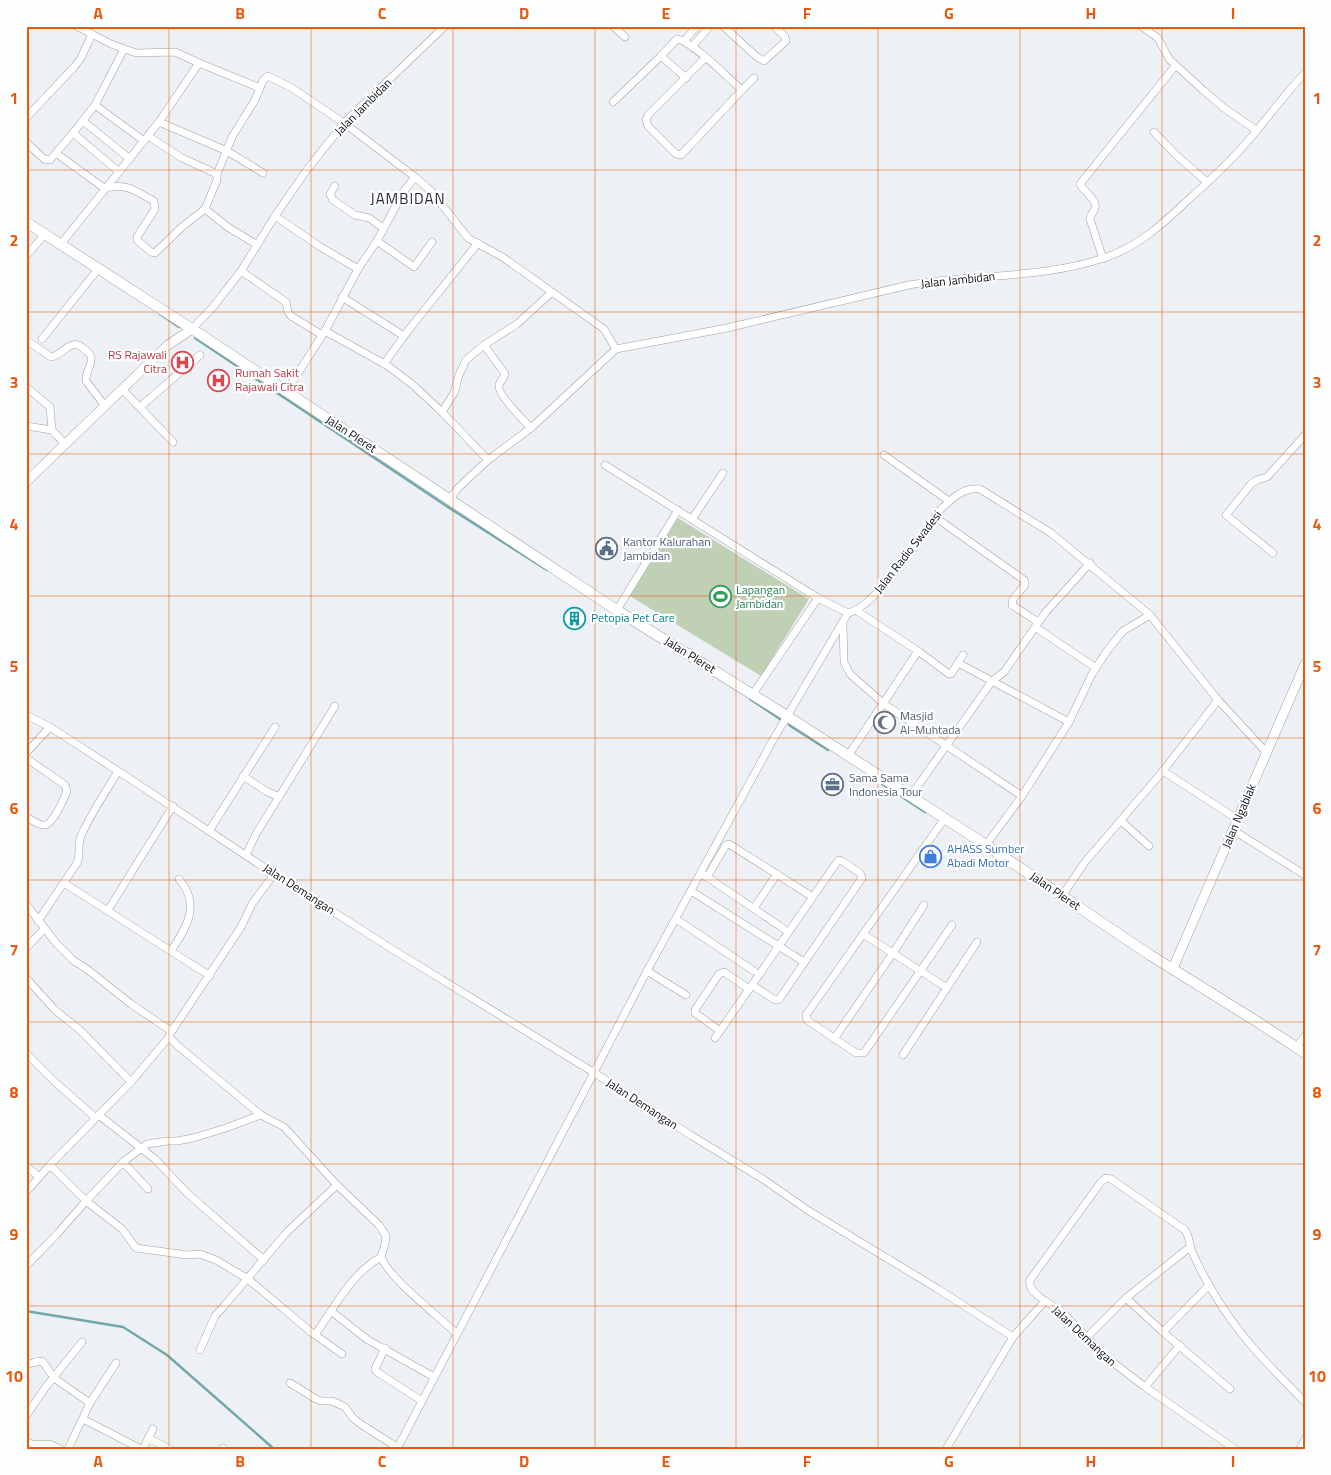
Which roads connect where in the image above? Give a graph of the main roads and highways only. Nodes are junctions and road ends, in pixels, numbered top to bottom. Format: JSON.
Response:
{"nodes":[{"id":1,"x":26,"y":222,"type":"edge"},
{"id":2,"x":1305,"y":1053,"type":"edge"}],
"edges":[{"from":1,"to":2,"type":"main road","name":"Jalan Pleret"}]}
